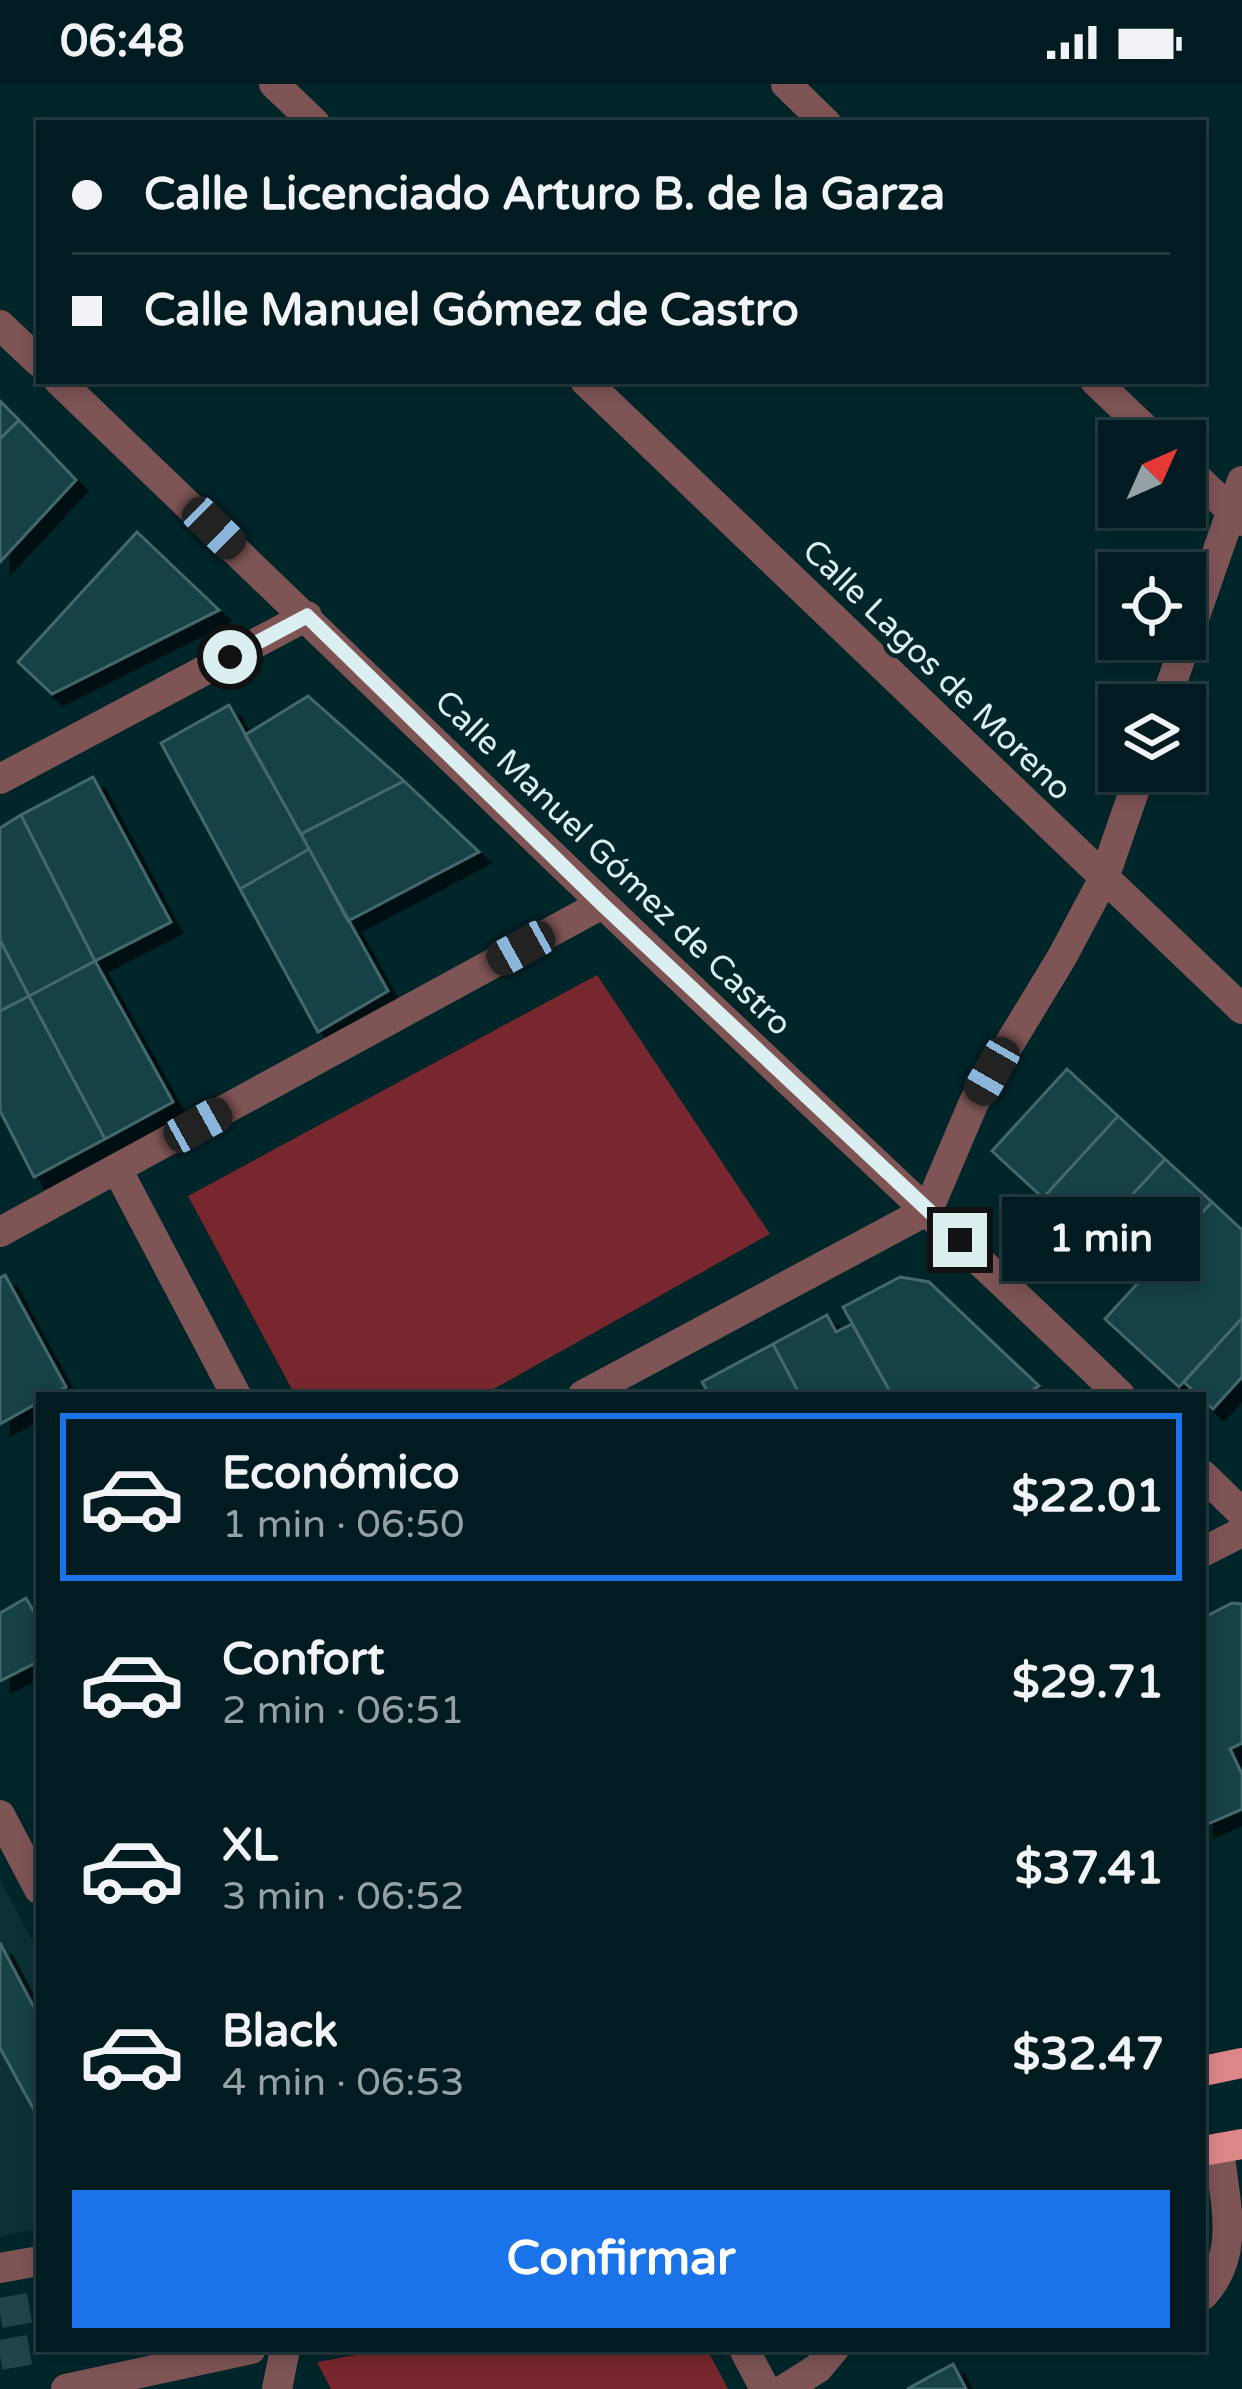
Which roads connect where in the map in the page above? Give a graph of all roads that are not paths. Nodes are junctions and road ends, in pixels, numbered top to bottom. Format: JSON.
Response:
{"nodes":[{"id":1,"x":274,"y":84,"type":"edge"},
{"id":2,"x":786,"y":84,"type":"edge"},
{"id":3,"x":312,"y":120,"type":"edge"},
{"id":4,"x":823,"y":120,"type":"edge"},
{"id":5,"x":0,"y":325,"type":"edge"},
{"id":6,"x":36,"y":359,"type":"edge"},
{"id":7,"x":62,"y":384,"type":"edge"},
{"id":8,"x":588,"y":384,"type":"edge"},
{"id":9,"x":1099,"y":384,"type":"edge"},
{"id":10,"x":1136,"y":420,"type":"edge"},
{"id":11,"x":1242,"y":482,"type":"edge"},
{"id":12,"x":1206,"y":487,"type":"edge"},
{"id":13,"x":1237,"y":516,"type":"edge"},
{"id":14,"x":307,"y":616,"type":"junction"},
{"id":15,"x":1172,"y":684,"type":"edge"},
{"id":16,"x":0,"y":779,"type":"edge"},
{"id":17,"x":1134,"y":792,"type":"edge"},
{"id":18,"x":1104,"y":878,"type":"junction"},
{"id":19,"x":602,"y":904,"type":"junction"},
{"id":20,"x":1242,"y":1009,"type":"edge"},
{"id":21,"x":117,"y":1169,"type":"junction"},
{"id":22,"x":928,"y":1210,"type":"junction"},
{"id":23,"x":0,"y":1232,"type":"edge"},
{"id":24,"x":234,"y":1392,"type":"edge"},
{"id":25,"x":589,"y":1392,"type":"edge"},
{"id":26,"x":1117,"y":1392,"type":"edge"},
{"id":27,"x":1206,"y":1478,"type":"edge"},
{"id":28,"x":1242,"y":1513,"type":"edge"},
{"id":29,"x":1242,"y":1532,"type":"edge"},
{"id":30,"x":1206,"y":1550,"type":"edge"},
{"id":31,"x":0,"y":1815,"type":"edge"},
{"id":32,"x":36,"y":1883,"type":"edge"},
{"id":33,"x":1242,"y":2063,"type":"edge"},
{"id":34,"x":1206,"y":2070,"type":"edge"},
{"id":35,"x":1221,"y":2148,"type":"edge"},
{"id":36,"x":36,"y":2261,"type":"edge"},
{"id":37,"x":0,"y":2268,"type":"edge"},
{"id":38,"x":1206,"y":2292,"type":"edge"},
{"id":39,"x":245,"y":2352,"type":"edge"},
{"id":40,"x":284,"y":2352,"type":"edge"},
{"id":41,"x":746,"y":2352,"type":"edge"},
{"id":42,"x":831,"y":2352,"type":"edge"},
{"id":43,"x":200,"y":2374,"type":"edge"},
{"id":44,"x":66,"y":2389,"type":"edge"},
{"id":45,"x":277,"y":2389,"type":"edge"},
{"id":46,"x":764,"y":2389,"type":"edge"},
{"id":47,"x":785,"y":2389,"type":"edge"}],
"edges":[{"from":1,"to":3,"type":"street"},
{"from":2,"to":4,"type":"street"},
{"from":5,"to":6,"type":"street"},
{"from":7,"to":14,"type":"street","name":"Calle Manuel Gómez de Castro"},
{"from":8,"to":18,"type":"street","name":"Calle Lagos de Moreno"},
{"from":9,"to":10,"type":"street"},
{"from":11,"to":13,"type":"street"},
{"from":12,"to":13,"type":"street"},
{"from":13,"to":15,"type":"street"},
{"from":14,"to":16,"type":"street"},
{"from":14,"to":19,"type":"street","name":"Calle Manuel Gómez de Castro"},
{"from":17,"to":18,"type":"street"},
{"from":18,"to":20,"type":"street","name":"Calle Lagos de Moreno"},
{"from":18,"to":22,"type":"street"},
{"from":19,"to":21,"type":"street"},
{"from":19,"to":22,"type":"street","name":"Calle Manuel Gómez de Castro"},
{"from":21,"to":23,"type":"street"},
{"from":21,"to":24,"type":"street"},
{"from":22,"to":25,"type":"street"},
{"from":22,"to":26,"type":"street","name":"Calle Manuel Gómez de Castro"},
{"from":27,"to":28,"type":"street"},
{"from":29,"to":30,"type":"street"},
{"from":31,"to":32,"type":"street"},
{"from":33,"to":34,"type":"main road"},
{"from":35,"to":38,"type":"street"},
{"from":36,"to":37,"type":"street"},
{"from":39,"to":43,"type":"street"},
{"from":40,"to":45,"type":"street"},
{"from":41,"to":46,"type":"street"},
{"from":42,"to":47,"type":"street"},
{"from":43,"to":44,"type":"street"}]}
